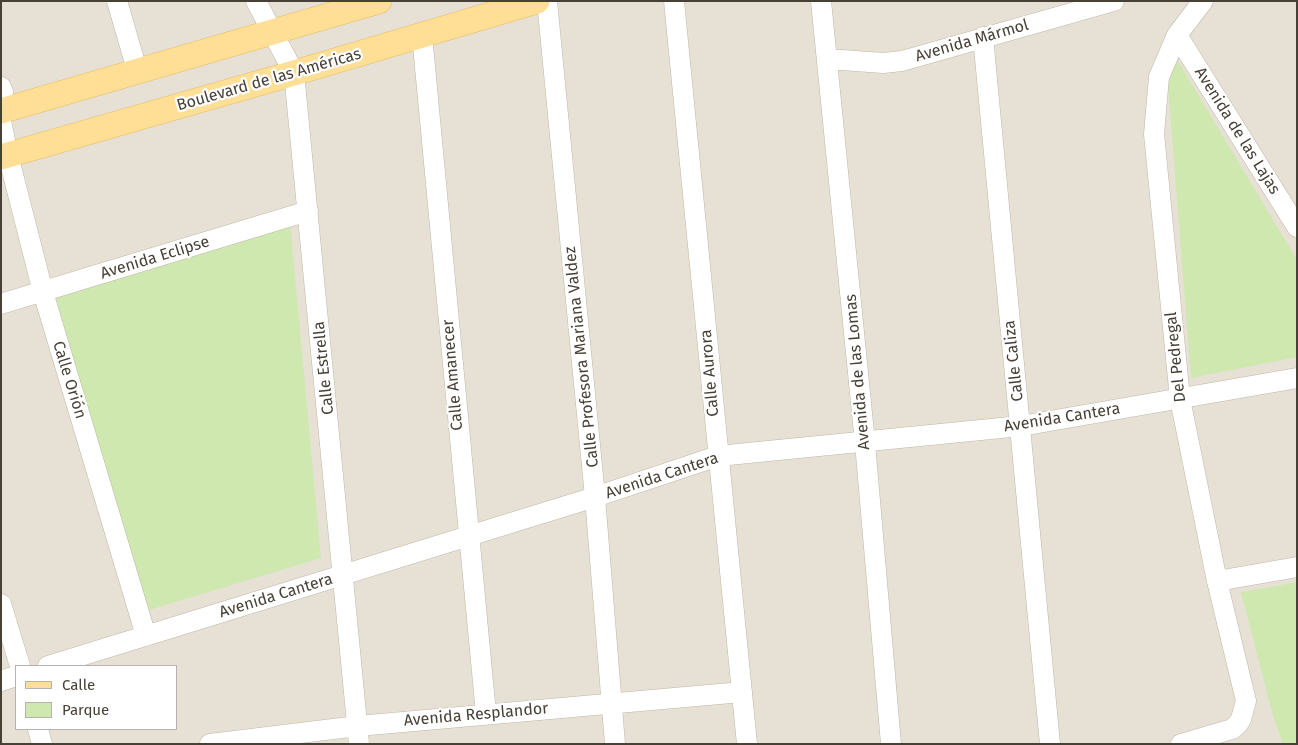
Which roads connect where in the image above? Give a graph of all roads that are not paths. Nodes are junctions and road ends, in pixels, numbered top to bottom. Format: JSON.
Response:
{"nodes":[{"id":1,"x":117,"y":1,"type":"edge"},
{"id":2,"x":256,"y":1,"type":"edge"},
{"id":3,"x":380,"y":1,"type":"edge"},
{"id":4,"x":537,"y":1,"type":"edge"},
{"id":5,"x":546,"y":1,"type":"edge"},
{"id":6,"x":674,"y":1,"type":"edge"},
{"id":7,"x":822,"y":1,"type":"edge"},
{"id":8,"x":1114,"y":1,"type":"edge"},
{"id":9,"x":1203,"y":1,"type":"edge"},
{"id":10,"x":272,"y":32,"type":"junction"},
{"id":11,"x":422,"y":35,"type":"junction"},
{"id":12,"x":1177,"y":36,"type":"junction"},
{"id":13,"x":983,"y":37,"type":"junction"},
{"id":14,"x":828,"y":59,"type":"junction"},
{"id":15,"x":137,"y":70,"type":"junction"},
{"id":16,"x":294,"y":73,"type":"junction"},
{"id":17,"x":1,"y":87,"type":"edge"},
{"id":18,"x":1,"y":102,"type":"edge"},
{"id":19,"x":1,"y":111,"type":"edge"},
{"id":20,"x":1,"y":121,"type":"edge"},
{"id":21,"x":4,"y":156,"type":"edge"},
{"id":22,"x":308,"y":211,"type":"junction"},
{"id":23,"x":1297,"y":227,"type":"edge"},
{"id":24,"x":43,"y":292,"type":"junction"},
{"id":25,"x":1,"y":304,"type":"edge"},
{"id":26,"x":1297,"y":378,"type":"edge"},
{"id":27,"x":1180,"y":399,"type":"junction"},
{"id":28,"x":1020,"y":426,"type":"junction"},
{"id":29,"x":864,"y":443,"type":"junction"},
{"id":30,"x":718,"y":456,"type":"junction"},
{"id":31,"x":595,"y":497,"type":"junction"},
{"id":32,"x":468,"y":536,"type":"junction"},
{"id":33,"x":1297,"y":567,"type":"edge"},
{"id":34,"x":343,"y":576,"type":"junction"},
{"id":35,"x":1216,"y":581,"type":"junction"},
{"id":36,"x":1,"y":604,"type":"edge"},
{"id":37,"x":146,"y":636,"type":"junction"},
{"id":38,"x":20,"y":665,"type":"edge"},
{"id":39,"x":51,"y":665,"type":"edge"},
{"id":40,"x":15,"y":676,"type":"edge"},
{"id":41,"x":1,"y":681,"type":"edge"},
{"id":42,"x":742,"y":692,"type":"junction"},
{"id":43,"x":612,"y":703,"type":"junction"},
{"id":44,"x":486,"y":714,"type":"junction"},
{"id":45,"x":38,"y":730,"type":"edge"},
{"id":46,"x":358,"y":735,"type":"edge"},
{"id":47,"x":42,"y":744,"type":"edge"},
{"id":48,"x":210,"y":744,"type":"edge"},
{"id":49,"x":615,"y":744,"type":"edge"},
{"id":50,"x":747,"y":744,"type":"edge"},
{"id":51,"x":891,"y":744,"type":"edge"},
{"id":52,"x":1050,"y":744,"type":"edge"},
{"id":53,"x":1182,"y":744,"type":"edge"}],
"edges":[{"from":1,"to":15,"type":"street"},
{"from":2,"to":10,"type":"street","name":"Calle Estrella"},
{"from":3,"to":10,"type":"main road"},
{"from":4,"to":11,"type":"main road","name":"Boulevard de las Américas"},
{"from":5,"to":31,"type":"street","name":"Calle Profesora Mariana Valdez"},
{"from":6,"to":30,"type":"street","name":"Calle Aurora"},
{"from":7,"to":14,"type":"street","name":"Avenida de las Lomas"},
{"from":8,"to":13,"type":"street","name":"Avenida Mármol"},
{"from":9,"to":12,"type":"street","name":"Del Pedregal"},
{"from":10,"to":15,"type":"main road"},
{"from":10,"to":16,"type":"street","name":"Calle Estrella"},
{"from":11,"to":16,"type":"main road","name":"Boulevard de las Américas"},
{"from":11,"to":32,"type":"street","name":"Calle Amanecer"},
{"from":12,"to":23,"type":"street","name":"Avenida de las Lajas"},
{"from":12,"to":27,"type":"street","name":"Del Pedregal"},
{"from":13,"to":14,"type":"street","name":"Avenida Mármol"},
{"from":13,"to":28,"type":"street","name":"Calle Caliza"},
{"from":14,"to":29,"type":"street","name":"Avenida de las Lomas"},
{"from":15,"to":19,"type":"main road"},
{"from":16,"to":21,"type":"main road","name":"Boulevard de las Américas"},
{"from":16,"to":22,"type":"street","name":"Calle Estrella"},
{"from":17,"to":18,"type":"street"},
{"from":20,"to":21,"type":"street","name":"Calle Orión"},
{"from":21,"to":24,"type":"street","name":"Calle Orión"},
{"from":22,"to":24,"type":"street","name":"Avenida Eclipse"},
{"from":22,"to":34,"type":"street","name":"Calle Estrella"},
{"from":24,"to":25,"type":"street","name":"Avenida Eclipse"},
{"from":24,"to":37,"type":"street","name":"Calle Orión"},
{"from":26,"to":27,"type":"street","name":"Avenida Cantera"},
{"from":27,"to":28,"type":"street","name":"Avenida Cantera"},
{"from":27,"to":35,"type":"street","name":"Del Pedregal"},
{"from":28,"to":29,"type":"street","name":"Avenida Cantera"},
{"from":28,"to":52,"type":"street","name":"Calle Caliza"},
{"from":29,"to":30,"type":"street","name":"Avenida Cantera"},
{"from":29,"to":51,"type":"street","name":"Avenida de las Lomas"},
{"from":30,"to":31,"type":"street","name":"Avenida Cantera"},
{"from":30,"to":42,"type":"street","name":"Calle Aurora"},
{"from":31,"to":32,"type":"street","name":"Avenida Cantera"},
{"from":31,"to":43,"type":"street","name":"Calle Profesora Mariana Valdez"},
{"from":32,"to":34,"type":"street","name":"Avenida Cantera"},
{"from":32,"to":44,"type":"street","name":"Calle Amanecer"},
{"from":33,"to":35,"type":"street"},
{"from":34,"to":37,"type":"street","name":"Avenida Cantera"},
{"from":34,"to":46,"type":"street","name":"Calle Estrella"},
{"from":35,"to":53,"type":"street","name":"Del Pedregal"},
{"from":36,"to":38,"type":"street"},
{"from":37,"to":39,"type":"street","name":"Avenida Cantera"},
{"from":40,"to":41,"type":"street"},
{"from":42,"to":43,"type":"street","name":"Avenida Resplandor"},
{"from":42,"to":50,"type":"street","name":"Calle Aurora"},
{"from":43,"to":44,"type":"street","name":"Avenida Resplandor"},
{"from":43,"to":49,"type":"street","name":"Calle Profesora Mariana Valdez"},
{"from":44,"to":46,"type":"street","name":"Avenida Resplandor"},
{"from":45,"to":47,"type":"street"},
{"from":46,"to":48,"type":"street","name":"Avenida Resplandor"}]}
